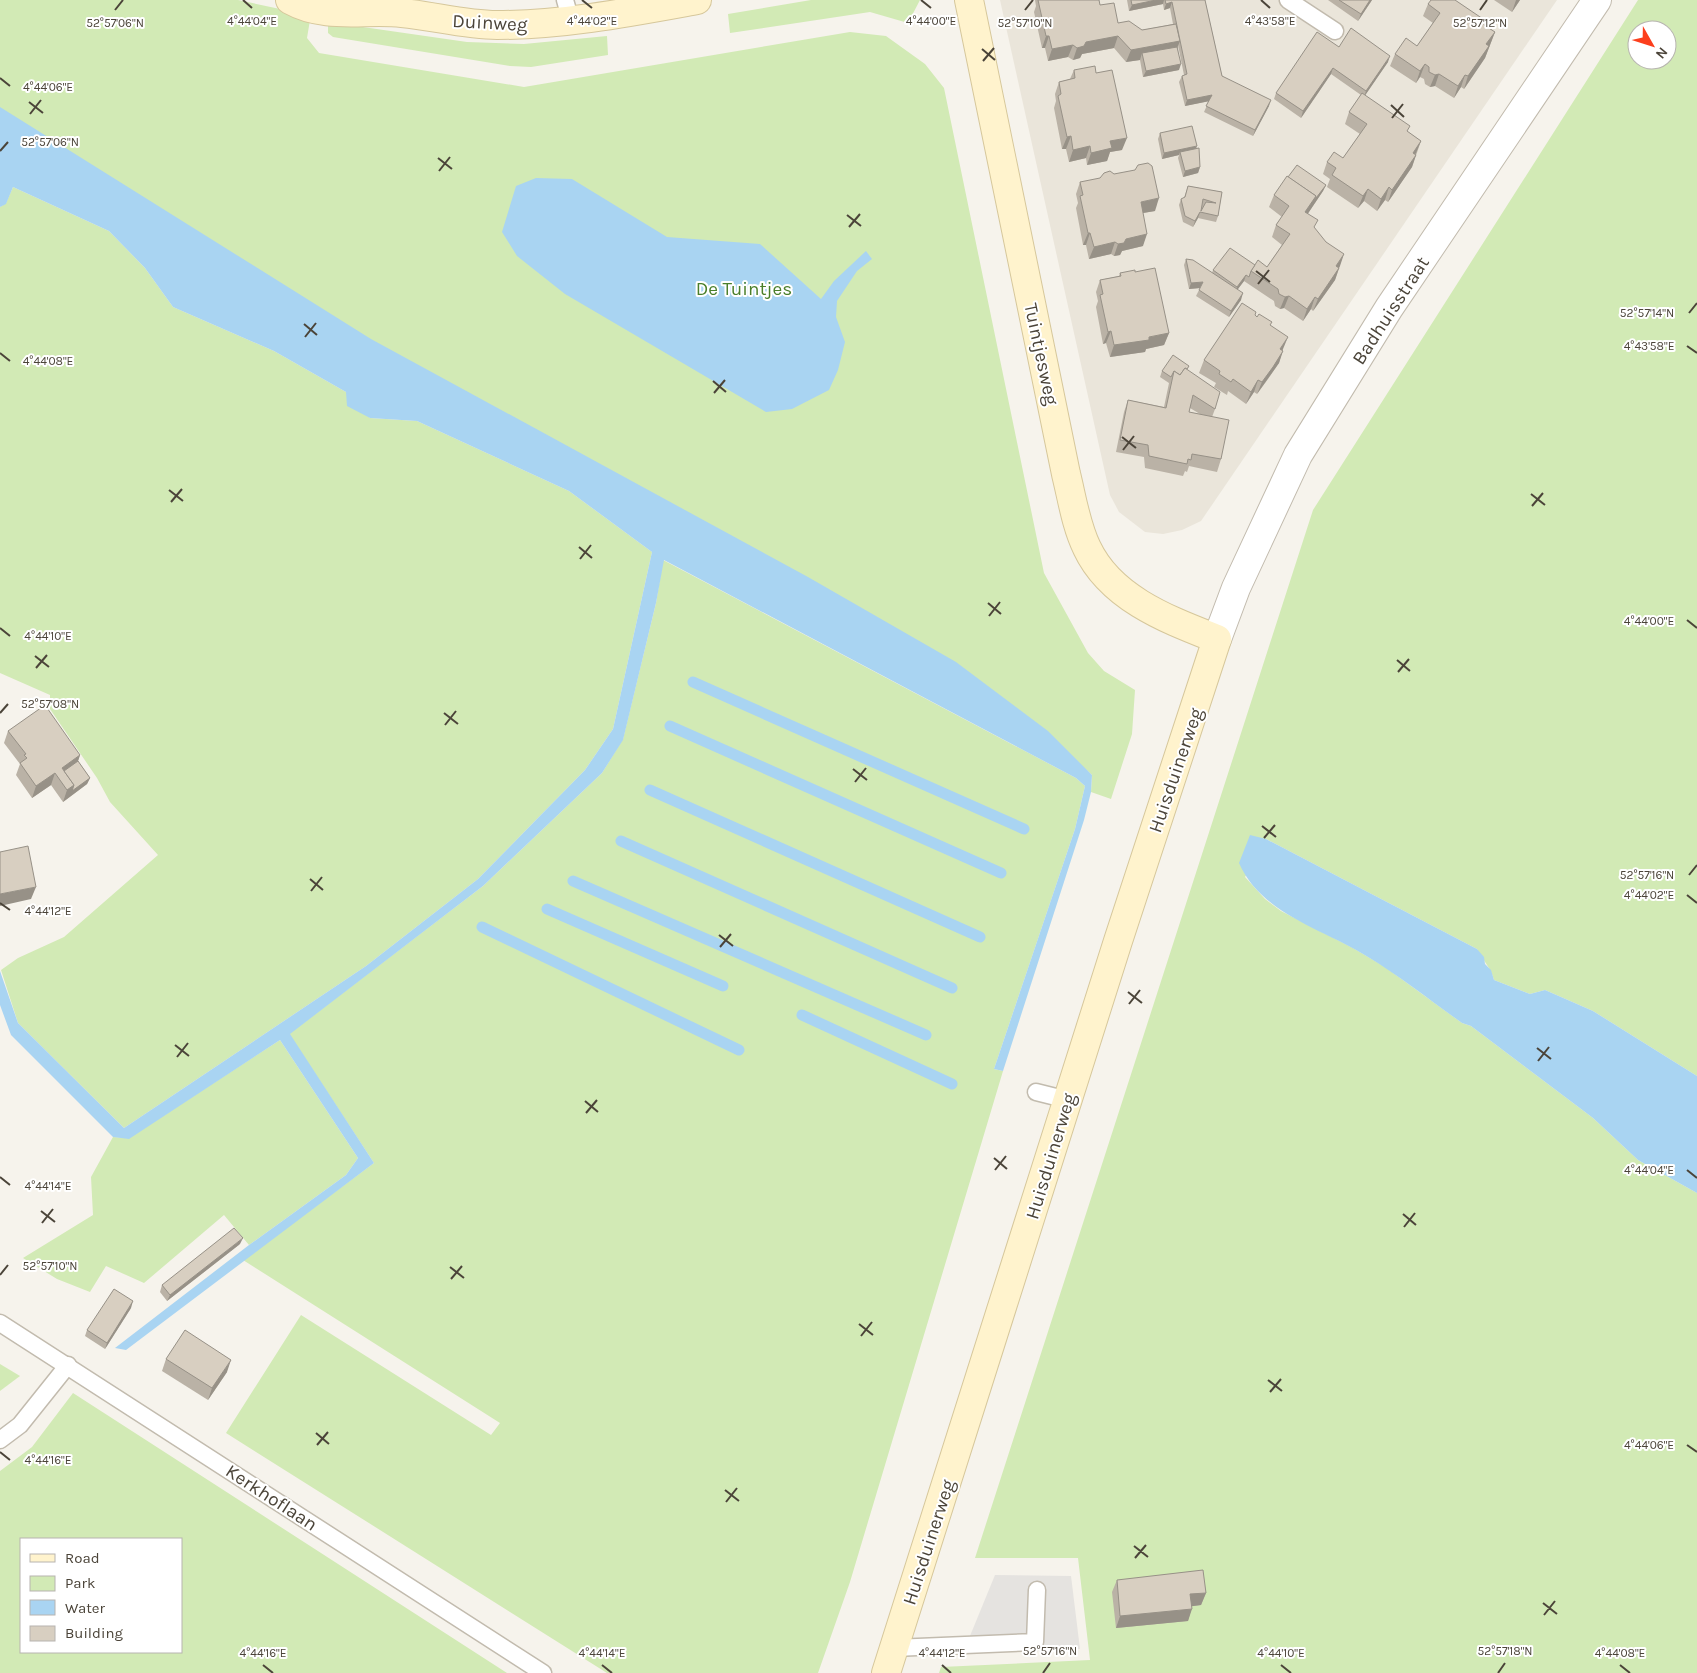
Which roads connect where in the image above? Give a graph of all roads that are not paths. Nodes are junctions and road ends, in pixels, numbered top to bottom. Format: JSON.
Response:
{"nodes":[{"id":1,"x":290,"y":0,"type":"edge"},
{"id":2,"x":374,"y":0,"type":"edge"},
{"id":3,"x":697,"y":0,"type":"edge"},
{"id":4,"x":969,"y":0,"type":"edge"},
{"id":5,"x":1288,"y":0,"type":"edge"},
{"id":6,"x":1597,"y":0,"type":"edge"},
{"id":7,"x":568,"y":10,"type":"edge"},
{"id":8,"x":401,"y":13,"type":"junction"},
{"id":9,"x":1335,"y":31,"type":"dead end"},
{"id":10,"x":1217,"y":639,"type":"junction"},
{"id":11,"x":1036,"y":1092,"type":"dead end"},
{"id":12,"x":1068,"y":1100,"type":"junction"},
{"id":13,"x":0,"y":1323,"type":"edge"},
{"id":14,"x":68,"y":1365,"type":"junction"},
{"id":15,"x":0,"y":1440,"type":"edge"},
{"id":16,"x":1037,"y":1590,"type":"dead end"},
{"id":17,"x":890,"y":1660,"type":"edge"},
{"id":18,"x":543,"y":1673,"type":"edge"}],
"edges":[{"from":1,"to":8,"type":"street","name":"Duinweg"},
{"from":2,"to":8,"type":"street","name":"Duinweg"},
{"from":3,"to":7,"type":"street","name":"Duinweg"},
{"from":4,"to":10,"type":"street","name":"Tuintjesweg"},
{"from":5,"to":9,"type":"lane"},
{"from":6,"to":10,"type":"street","name":"Badhuisstraat"},
{"from":7,"to":8,"type":"street","name":"Duinweg"},
{"from":10,"to":12,"type":"street","name":"Huisduinerweg"},
{"from":11,"to":12,"type":"lane"},
{"from":12,"to":17,"type":"street","name":"Huisduinerweg"},
{"from":13,"to":14,"type":"lane","name":"Kerkhoflaan"},
{"from":14,"to":15,"type":"lane"},
{"from":14,"to":18,"type":"lane","name":"Kerkhoflaan"},
{"from":16,"to":17,"type":"lane"}]}
